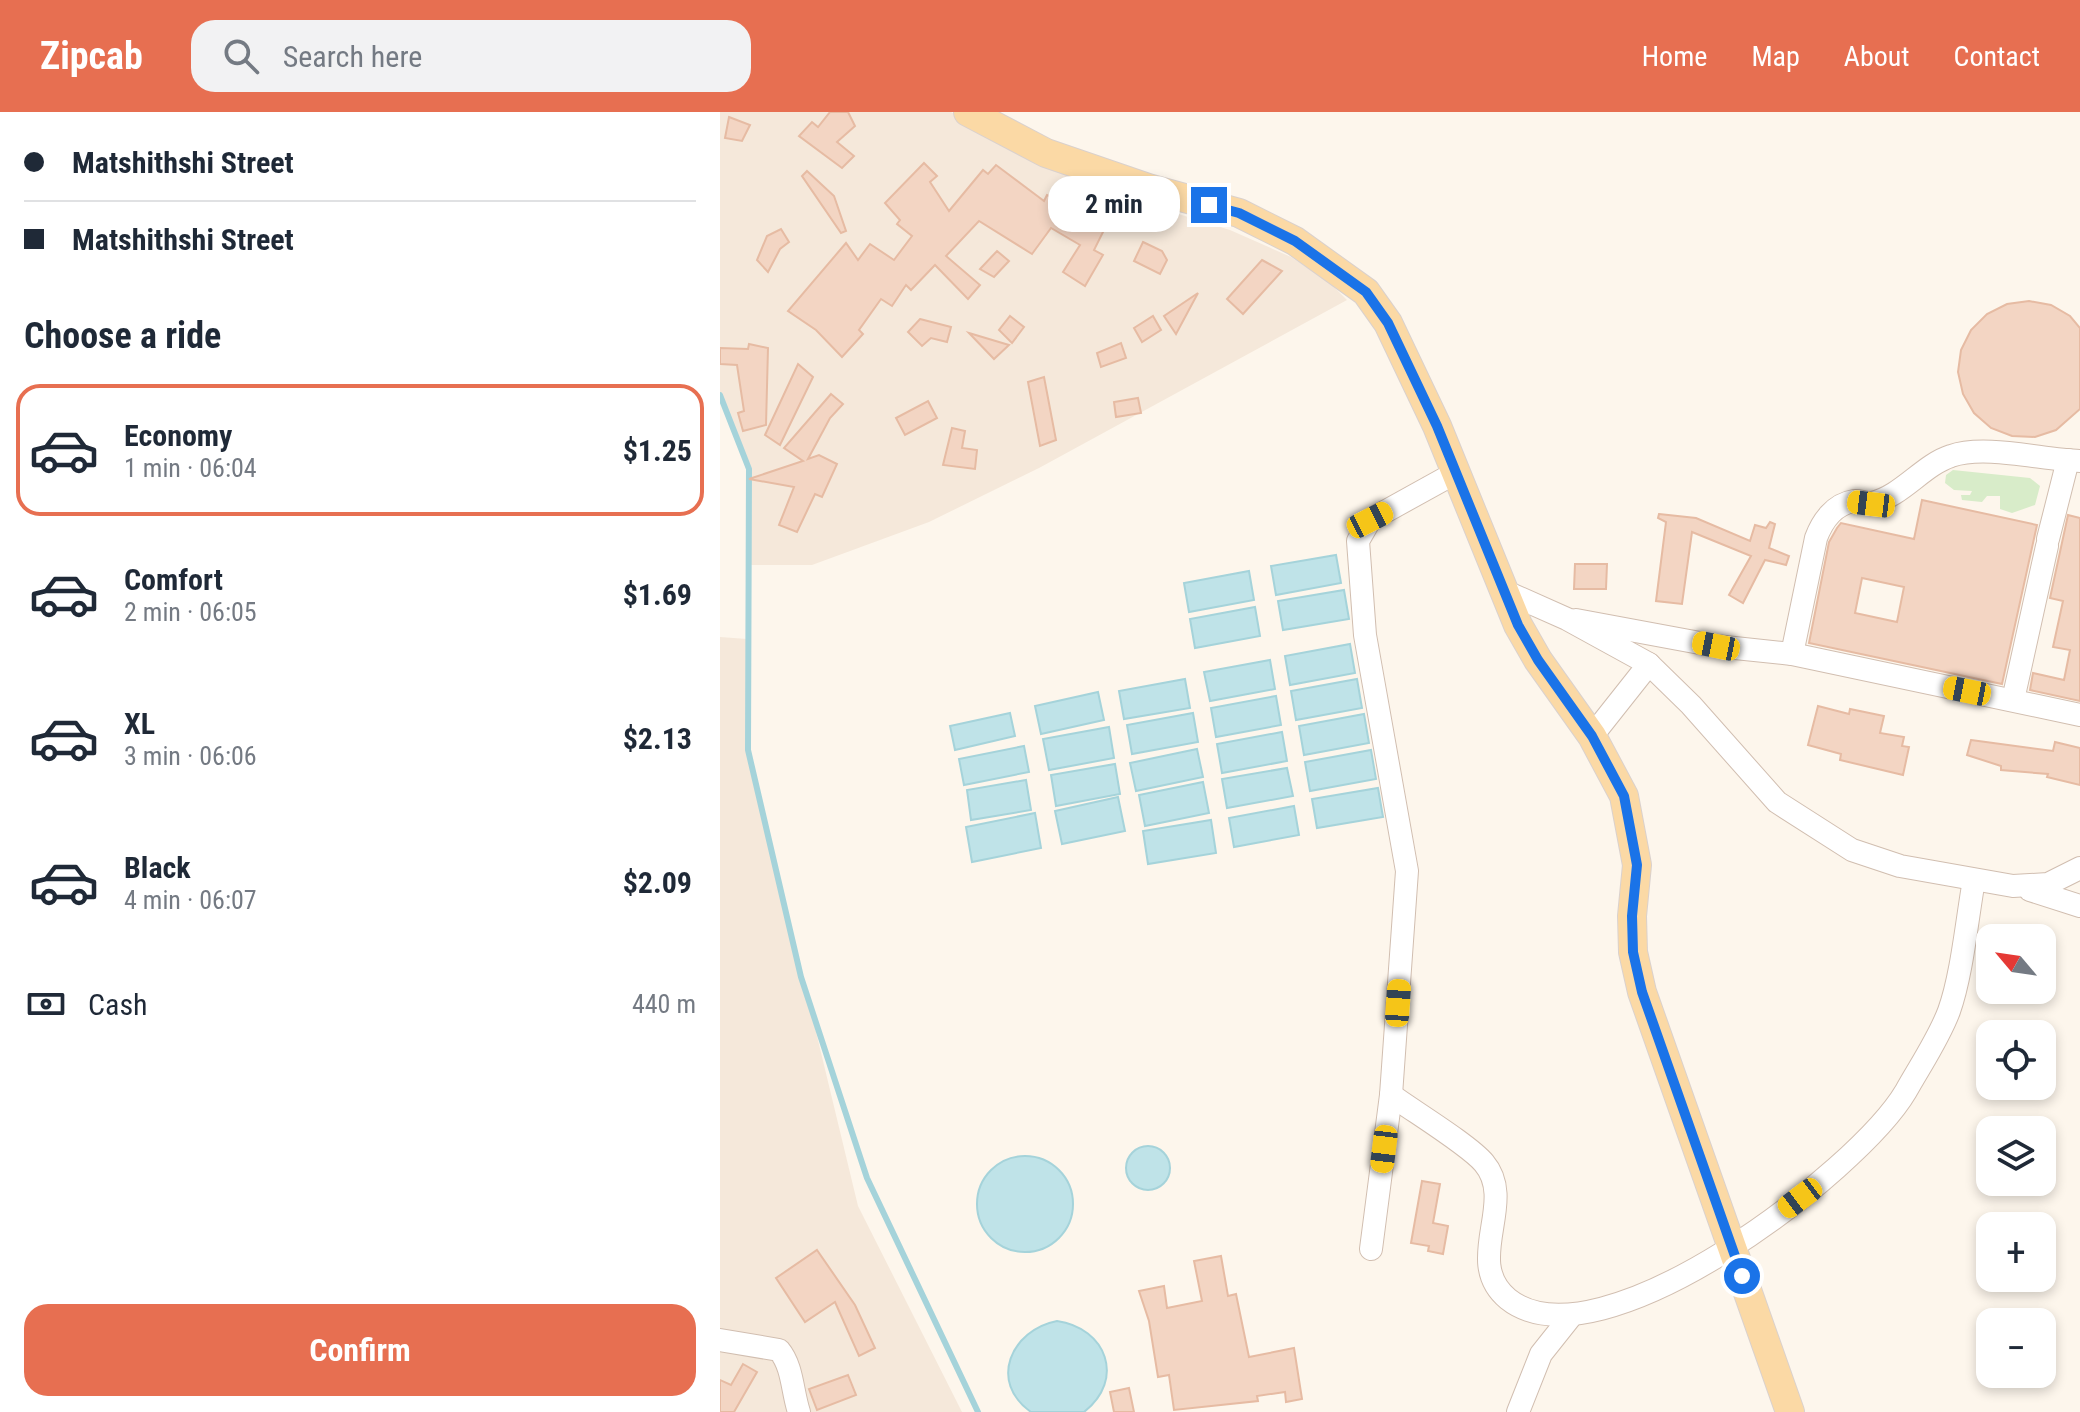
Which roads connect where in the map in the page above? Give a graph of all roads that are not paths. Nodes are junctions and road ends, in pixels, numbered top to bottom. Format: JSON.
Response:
{"nodes":[{"id":1,"x":968,"y":112,"type":"edge"},
{"id":2,"x":2074,"y":460,"type":"edge"},
{"id":3,"x":1455,"y":473,"type":"junction"},
{"id":4,"x":1504,"y":591,"type":"junction"},
{"id":5,"x":1567,"y":619,"type":"junction"},
{"id":6,"x":1792,"y":654,"type":"junction"},
{"id":7,"x":1649,"y":664,"type":"junction"},
{"id":8,"x":2013,"y":700,"type":"junction"},
{"id":9,"x":2080,"y":715,"type":"edge"},
{"id":10,"x":1592,"y":736,"type":"junction"},
{"id":11,"x":2080,"y":868,"type":"edge"},
{"id":12,"x":1974,"y":880,"type":"junction"},
{"id":13,"x":2013,"y":886,"type":"junction"},
{"id":14,"x":2080,"y":906,"type":"edge"},
{"id":15,"x":1391,"y":1095,"type":"junction"},
{"id":16,"x":1371,"y":1249,"type":"dead end"},
{"id":17,"x":1732,"y":1249,"type":"junction"},
{"id":18,"x":1572,"y":1315,"type":"junction"},
{"id":19,"x":720,"y":1340,"type":"edge"},
{"id":20,"x":799,"y":1412,"type":"edge"},
{"id":21,"x":1518,"y":1412,"type":"edge"},
{"id":22,"x":1790,"y":1412,"type":"edge"}],
"edges":[{"from":1,"to":3,"type":"main road"},
{"from":2,"to":6,"type":"lane"},
{"from":2,"to":8,"type":"lane"},
{"from":3,"to":4,"type":"main road"},
{"from":3,"to":15,"type":"lane"},
{"from":4,"to":5,"type":"lane"},
{"from":4,"to":10,"type":"main road"},
{"from":5,"to":6,"type":"lane"},
{"from":5,"to":7,"type":"lane"},
{"from":6,"to":8,"type":"lane"},
{"from":7,"to":10,"type":"lane"},
{"from":7,"to":12,"type":"lane"},
{"from":8,"to":9,"type":"lane"},
{"from":10,"to":17,"type":"main road"},
{"from":11,"to":13,"type":"lane"},
{"from":12,"to":13,"type":"lane"},
{"from":12,"to":17,"type":"lane"},
{"from":13,"to":14,"type":"lane"},
{"from":15,"to":16,"type":"lane"},
{"from":15,"to":18,"type":"lane"},
{"from":17,"to":18,"type":"lane"},
{"from":17,"to":22,"type":"main road"},
{"from":18,"to":21,"type":"lane"},
{"from":19,"to":20,"type":"lane"}]}
